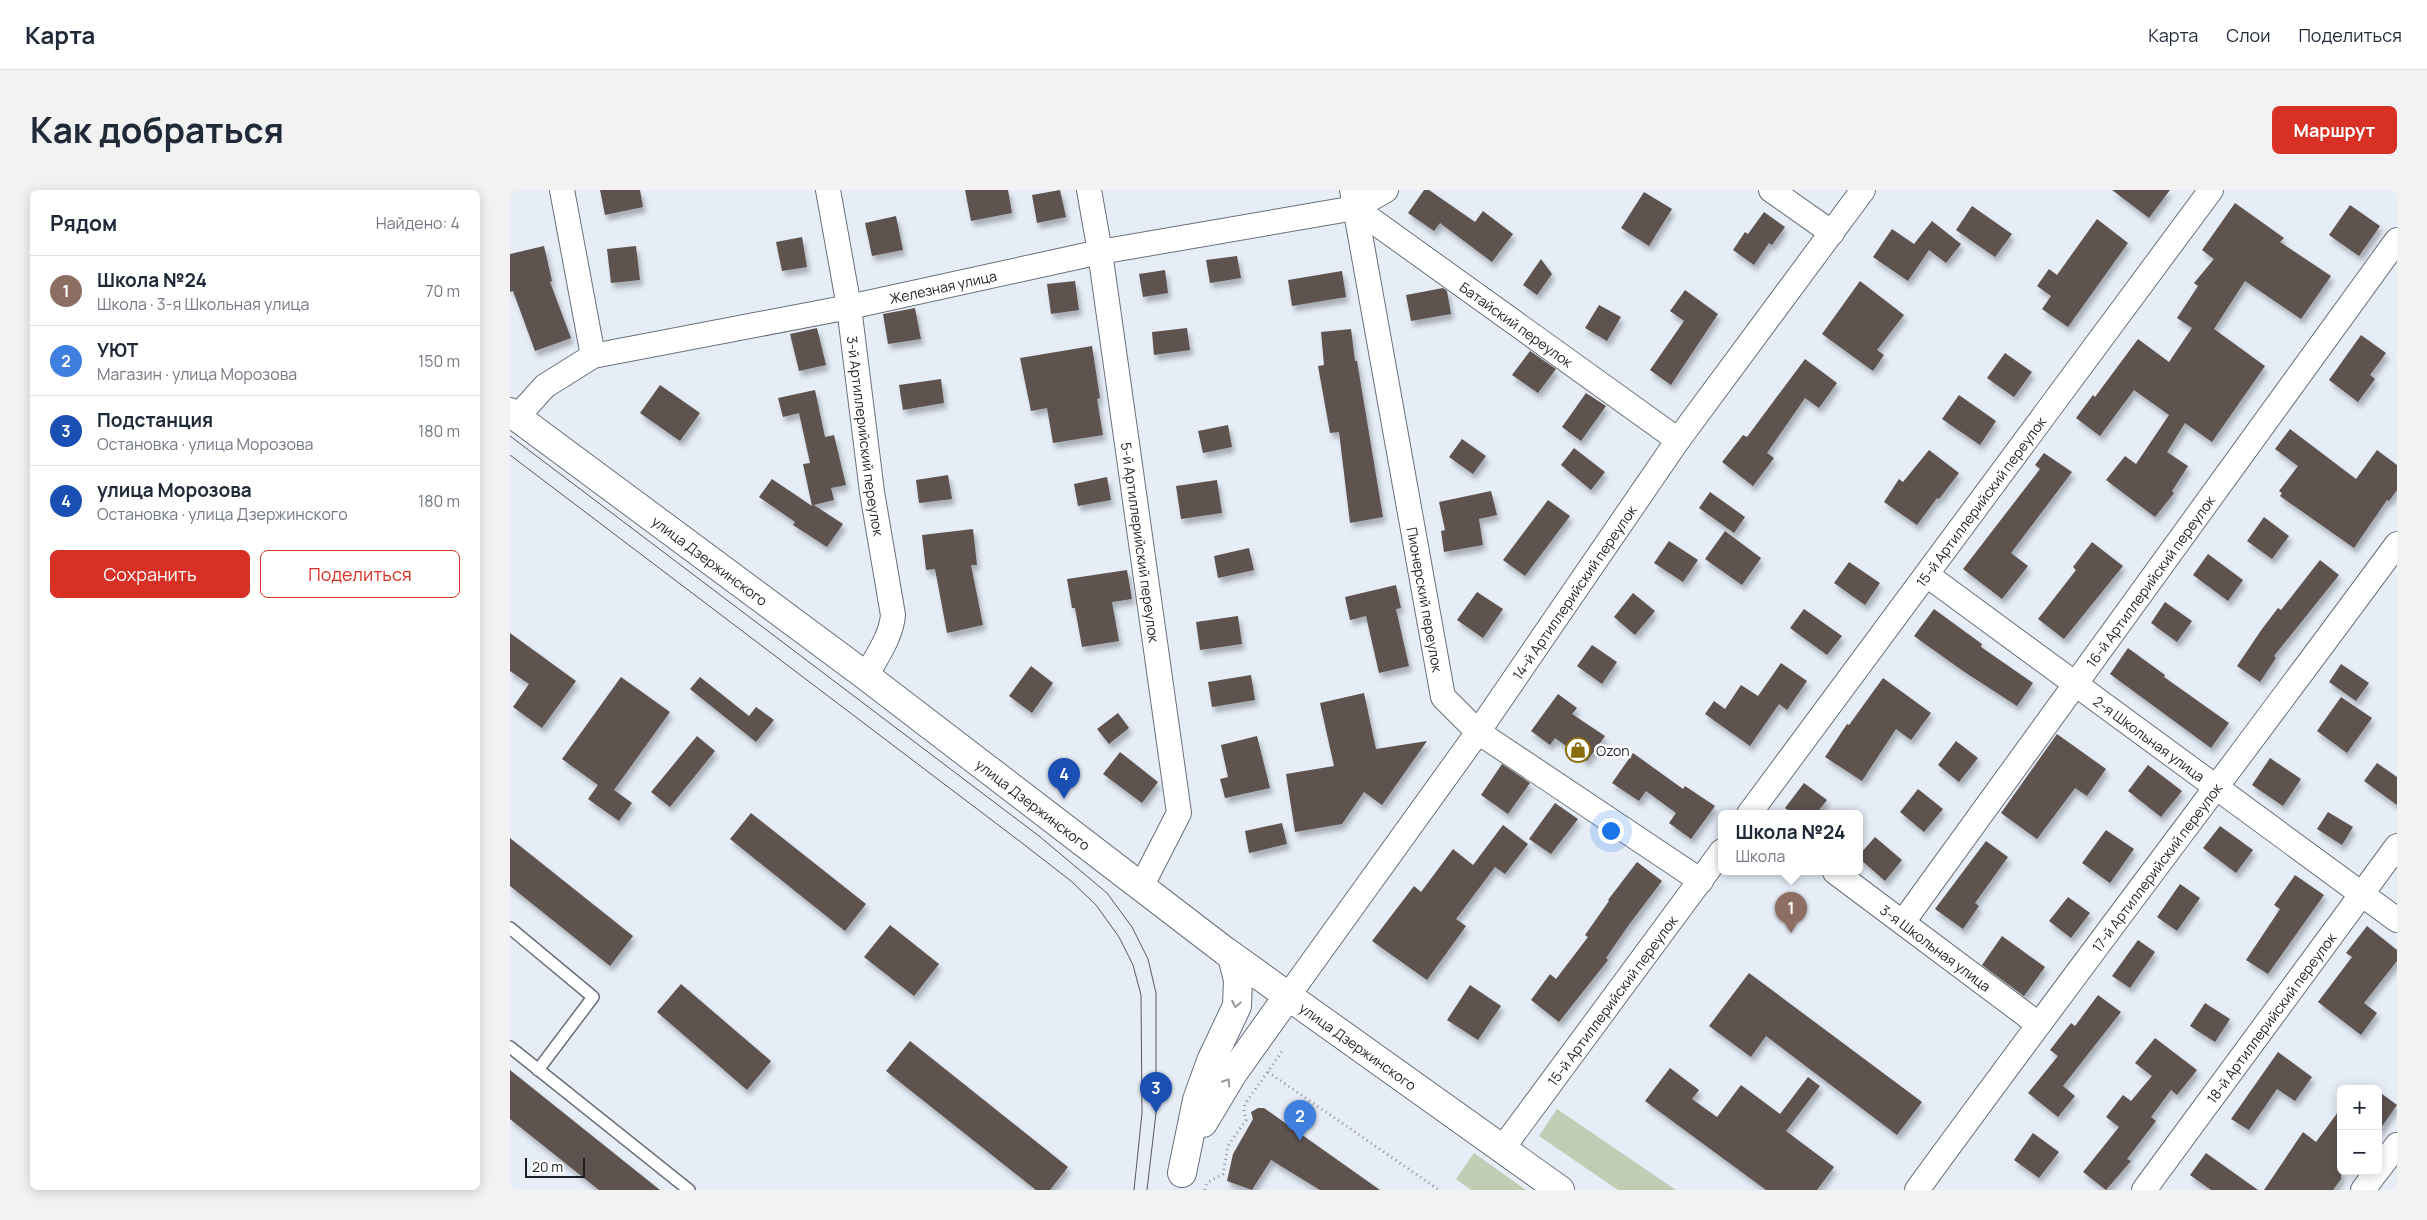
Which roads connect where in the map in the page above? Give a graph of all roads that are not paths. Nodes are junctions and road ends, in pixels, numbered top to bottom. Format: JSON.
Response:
{"nodes":[{"id":1,"x":562,"y":190,"type":"edge"},
{"id":2,"x":828,"y":190,"type":"edge"},
{"id":3,"x":1089,"y":190,"type":"edge"},
{"id":4,"x":1386,"y":190,"type":"edge"},
{"id":5,"x":1771,"y":190,"type":"edge"},
{"id":6,"x":1863,"y":190,"type":"edge"},
{"id":7,"x":2211,"y":190,"type":"edge"},
{"id":8,"x":1354,"y":199,"type":"edge"},
{"id":9,"x":1832,"y":233,"type":"junction"},
{"id":10,"x":2397,"y":240,"type":"edge"},
{"id":11,"x":1100,"y":252,"type":"junction"},
{"id":12,"x":849,"y":307,"type":"junction"},
{"id":13,"x":593,"y":356,"type":"junction"},
{"id":14,"x":513,"y":414,"type":"edge"},
{"id":15,"x":1678,"y":440,"type":"junction"},
{"id":16,"x":2397,"y":544,"type":"edge"},
{"id":17,"x":1927,"y":575,"type":"junction"},
{"id":18,"x":866,"y":676,"type":"junction"},
{"id":19,"x":2077,"y":685,"type":"junction"},
{"id":20,"x":1478,"y":732,"type":"junction"},
{"id":21,"x":2217,"y":788,"type":"junction"},
{"id":22,"x":1755,"y":810,"type":"edge"},
{"id":23,"x":2397,"y":846,"type":"edge"},
{"id":24,"x":1718,"y":857,"type":"edge"},
{"id":25,"x":1839,"y":875,"type":"edge"},
{"id":26,"x":1701,"y":881,"type":"junction"},
{"id":27,"x":1141,"y":887,"type":"junction"},
{"id":28,"x":2362,"y":894,"type":"junction"},
{"id":29,"x":2397,"y":920,"type":"edge"},
{"id":30,"x":1903,"y":922,"type":"junction"},
{"id":31,"x":510,"y":928,"type":"edge"},
{"id":32,"x":1232,"y":956,"type":"junction"},
{"id":33,"x":1288,"y":996,"type":"junction"},
{"id":34,"x":2038,"y":1024,"type":"junction"},
{"id":35,"x":510,"y":1047,"type":"edge"},
{"id":36,"x":538,"y":1070,"type":"junction"},
{"id":37,"x":2397,"y":1145,"type":"edge"},
{"id":38,"x":1502,"y":1149,"type":"junction"},
{"id":39,"x":2382,"y":1166,"type":"edge"},
{"id":40,"x":2375,"y":1175,"type":"edge"},
{"id":41,"x":1182,"y":1181,"type":"edge"},
{"id":42,"x":688,"y":1190,"type":"edge"},
{"id":43,"x":1560,"y":1190,"type":"edge"},
{"id":44,"x":1917,"y":1190,"type":"edge"},
{"id":45,"x":2144,"y":1190,"type":"edge"},
{"id":46,"x":2363,"y":1190,"type":"edge"}],
"edges":[{"from":1,"to":13,"type":"street"},
{"from":2,"to":12,"type":"street","name":"3-й Артиллерийский переулок"},
{"from":3,"to":11,"type":"street","name":"5-й Артиллерийский переулок"},
{"from":4,"to":8,"type":"street","name":"Железная улица"},
{"from":5,"to":9,"type":"street"},
{"from":6,"to":9,"type":"street","name":"14-й Артиллерийский переулок"},
{"from":7,"to":17,"type":"street","name":"15-й Артиллерийский переулок"},
{"from":8,"to":11,"type":"street","name":"Железная улица"},
{"from":8,"to":15,"type":"street","name":"Батайский переулок"},
{"from":8,"to":20,"type":"street","name":"Пионерский переулок"},
{"from":9,"to":15,"type":"street","name":"14-й Артиллерийский переулок"},
{"from":10,"to":19,"type":"street","name":"16-й Артиллерийский переулок"},
{"from":11,"to":12,"type":"street","name":"Железная улица"},
{"from":11,"to":27,"type":"street","name":"5-й Артиллерийский переулок"},
{"from":12,"to":13,"type":"street","name":"Железная улица"},
{"from":12,"to":18,"type":"street","name":"3-й Артиллерийский переулок"},
{"from":13,"to":14,"type":"street","name":"Железная улица"},
{"from":14,"to":18,"type":"main road","name":"улица Дзержинского"},
{"from":15,"to":20,"type":"street","name":"14-й Артиллерийский переулок"},
{"from":16,"to":21,"type":"street","name":"17-й Артиллерийский переулок"},
{"from":17,"to":19,"type":"street","name":"2-я Школьная улица"},
{"from":17,"to":22,"type":"street","name":"15-й Артиллерийский переулок"},
{"from":18,"to":27,"type":"main road","name":"улица Дзержинского"},
{"from":19,"to":21,"type":"street","name":"2-я Школьная улица"},
{"from":19,"to":30,"type":"street","name":"16-й Артиллерийский переулок"},
{"from":20,"to":26,"type":"street","name":"Пионерский переулок"},
{"from":20,"to":33,"type":"street","name":"14-й Артиллерийский переулок"},
{"from":21,"to":28,"type":"street","name":"2-я Школьная улица"},
{"from":21,"to":34,"type":"street","name":"17-й Артиллерийский переулок"},
{"from":23,"to":28,"type":"street","name":"18-й Артиллерийский переулок"},
{"from":24,"to":26,"type":"street","name":"15-й Артиллерийский переулок"},
{"from":25,"to":30,"type":"street","name":"3-я Школьная улица"},
{"from":26,"to":38,"type":"street","name":"15-й Артиллерийский переулок"},
{"from":27,"to":32,"type":"main road","name":"улица Дзержинского"},
{"from":28,"to":29,"type":"street","name":"2-я Школьная улица"},
{"from":28,"to":45,"type":"street","name":"18-й Артиллерийский переулок"},
{"from":30,"to":34,"type":"street","name":"3-я Школьная улица"},
{"from":31,"to":36,"type":"lane"},
{"from":32,"to":33,"type":"main road","name":"улица Дзержинского"},
{"from":32,"to":41,"type":"main road","one_way":true},
{"from":33,"to":38,"type":"main road","name":"улица Дзержинского"},
{"from":41,"to":33,"type":"main road","one_way":true},
{"from":34,"to":44,"type":"street","name":"17-й Артиллерийский переулок"},
{"from":35,"to":36,"type":"lane"},
{"from":36,"to":42,"type":"lane"},
{"from":37,"to":39,"type":"street"},
{"from":38,"to":43,"type":"main road","name":"улица Дзержинского"},
{"from":40,"to":46,"type":"street"}]}
